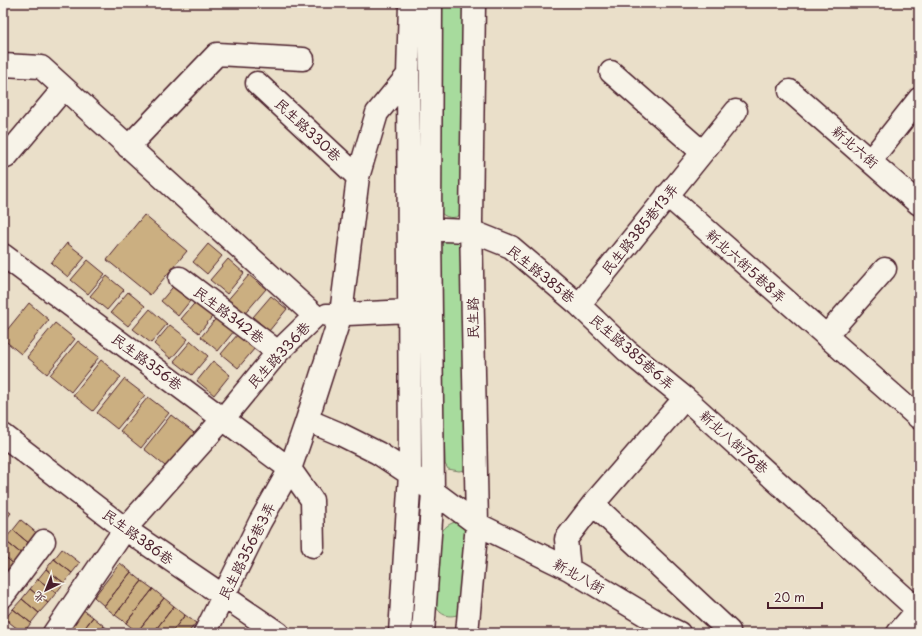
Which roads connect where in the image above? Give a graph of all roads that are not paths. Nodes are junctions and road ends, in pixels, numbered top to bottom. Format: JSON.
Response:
{"nodes":[{"id":1,"x":410,"y":3,"type":"edge"},
{"id":2,"x":431,"y":3,"type":"edge"},
{"id":3,"x":474,"y":3,"type":"edge"},
{"id":4,"x":303,"y":59,"type":"dead end"},
{"id":5,"x":3,"y":65,"type":"edge"},
{"id":6,"x":611,"y":72,"type":"dead end"},
{"id":7,"x":408,"y":74,"type":"junction"},
{"id":8,"x":257,"y":83,"type":"dead end"},
{"id":9,"x":64,"y":88,"type":"junction"},
{"id":10,"x":790,"y":90,"type":"dead end"},
{"id":11,"x":919,"y":99,"type":"edge"},
{"id":12,"x":736,"y":111,"type":"dead end"},
{"id":13,"x":128,"y":147,"type":"junction"},
{"id":14,"x":702,"y":152,"type":"junction"},
{"id":15,"x":6,"y":157,"type":"dead end"},
{"id":16,"x":870,"y":161,"type":"junction"},
{"id":17,"x":358,"y":177,"type":"junction"},
{"id":18,"x":667,"y":195,"type":"junction"},
{"id":19,"x":919,"y":204,"type":"edge"},
{"id":20,"x":420,"y":229,"type":"junction"},
{"id":21,"x":471,"y":230,"type":"junction"},
{"id":22,"x":3,"y":255,"type":"edge"},
{"id":23,"x":885,"y":269,"type":"dead end"},
{"id":24,"x":180,"y":278,"type":"dead end"},
{"id":25,"x":579,"y":305,"type":"junction"},
{"id":26,"x":409,"y":310,"type":"junction"},
{"id":27,"x":341,"y":314,"type":"junction"},
{"id":28,"x":316,"y":316,"type":"junction"},
{"id":29,"x":826,"y":336,"type":"junction"},
{"id":30,"x":278,"y":352,"type":"junction"},
{"id":31,"x":685,"y":398,"type":"junction"},
{"id":32,"x":919,"y":418,"type":"edge"},
{"id":33,"x":223,"y":419,"type":"junction"},
{"id":34,"x":307,"y":420,"type":"junction"},
{"id":35,"x":3,"y":435,"type":"edge"},
{"id":36,"x":290,"y":469,"type":"junction"},
{"id":37,"x":410,"y":474,"type":"junction"},
{"id":38,"x":433,"y":492,"type":"junction"},
{"id":39,"x":593,"y":504,"type":"junction"},
{"id":40,"x":476,"y":524,"type":"junction"},
{"id":41,"x":125,"y":529,"type":"junction"},
{"id":42,"x":44,"y":541,"type":"dead end"},
{"id":43,"x":313,"y":546,"type":"dead end"},
{"id":44,"x":569,"y":569,"type":"junction"},
{"id":45,"x":3,"y":596,"type":"edge"},
{"id":46,"x":223,"y":597,"type":"junction"},
{"id":47,"x":729,"y":632,"type":"edge"},
{"id":48,"x":54,"y":633,"type":"edge"},
{"id":49,"x":205,"y":633,"type":"edge"},
{"id":50,"x":278,"y":633,"type":"edge"},
{"id":51,"x":400,"y":633,"type":"edge"},
{"id":52,"x":423,"y":633,"type":"edge"},
{"id":53,"x":467,"y":633,"type":"edge"},
{"id":54,"x":679,"y":633,"type":"edge"},
{"id":55,"x":898,"y":633,"type":"edge"}],
"edges":[{"from":1,"to":7,"type":"street"},
{"from":2,"to":20,"type":"street"},
{"from":3,"to":21,"type":"street","name":"民生路"},
{"from":4,"to":13,"type":"street"},
{"from":5,"to":9,"type":"street","name":"民生路336巷"},
{"from":6,"to":14,"type":"street"},
{"from":7,"to":17,"type":"street"},
{"from":7,"to":20,"type":"street"},
{"from":8,"to":17,"type":"street","name":"民生路330巷"},
{"from":9,"to":13,"type":"street","name":"民生路336巷"},
{"from":9,"to":15,"type":"street"},
{"from":10,"to":16,"type":"street","name":"新北六街"},
{"from":11,"to":16,"type":"street"},
{"from":12,"to":14,"type":"street","name":"民生路385巷13弄"},
{"from":13,"to":28,"type":"street","name":"民生路336巷"},
{"from":14,"to":18,"type":"street","name":"民生路385巷13弄"},
{"from":16,"to":19,"type":"street","name":"新北六街"},
{"from":17,"to":27,"type":"street"},
{"from":18,"to":25,"type":"street","name":"民生路385巷13弄"},
{"from":18,"to":29,"type":"street","name":"新北六街5巷8弄"},
{"from":20,"to":21,"type":"street","name":"民生路385巷"},
{"from":20,"to":26,"type":"street"},
{"from":20,"to":38,"type":"street"},
{"from":21,"to":25,"type":"street","name":"民生路385巷"},
{"from":21,"to":40,"type":"street","name":"民生路"},
{"from":22,"to":33,"type":"street","name":"民生路356巷"},
{"from":23,"to":29,"type":"street"},
{"from":24,"to":30,"type":"street","name":"民生路342巷"},
{"from":25,"to":31,"type":"street","name":"民生路385巷6弄"},
{"from":26,"to":27,"type":"street"},
{"from":26,"to":37,"type":"street"},
{"from":27,"to":28,"type":"street"},
{"from":27,"to":34,"type":"street"},
{"from":28,"to":30,"type":"street","name":"民生路336巷"},
{"from":29,"to":32,"type":"street","name":"新北六街5巷8弄"},
{"from":30,"to":33,"type":"street","name":"民生路336巷"},
{"from":31,"to":39,"type":"street"},
{"from":31,"to":55,"type":"street","name":"新北八街76巷"},
{"from":33,"to":36,"type":"street","name":"民生路356巷"},
{"from":33,"to":41,"type":"street","name":"民生路336巷"},
{"from":34,"to":36,"type":"street"},
{"from":34,"to":37,"type":"street"},
{"from":35,"to":41,"type":"street","name":"民生路386巷"},
{"from":36,"to":43,"type":"street","name":"民生路356巷"},
{"from":36,"to":46,"type":"street","name":"民生路356巷3弄"},
{"from":37,"to":38,"type":"street"},
{"from":37,"to":51,"type":"street"},
{"from":38,"to":40,"type":"street"},
{"from":38,"to":52,"type":"street"},
{"from":39,"to":44,"type":"street"},
{"from":39,"to":47,"type":"street"},
{"from":40,"to":44,"type":"street","name":"新北八街"},
{"from":40,"to":53,"type":"street","name":"民生路"},
{"from":41,"to":46,"type":"street","name":"民生路386巷"},
{"from":41,"to":48,"type":"street","name":"民生路336巷"},
{"from":42,"to":45,"type":"street"},
{"from":44,"to":54,"type":"street","name":"新北八街"},
{"from":46,"to":49,"type":"street","name":"民生路356巷3弄"},
{"from":46,"to":50,"type":"street","name":"民生路386巷"}]}
